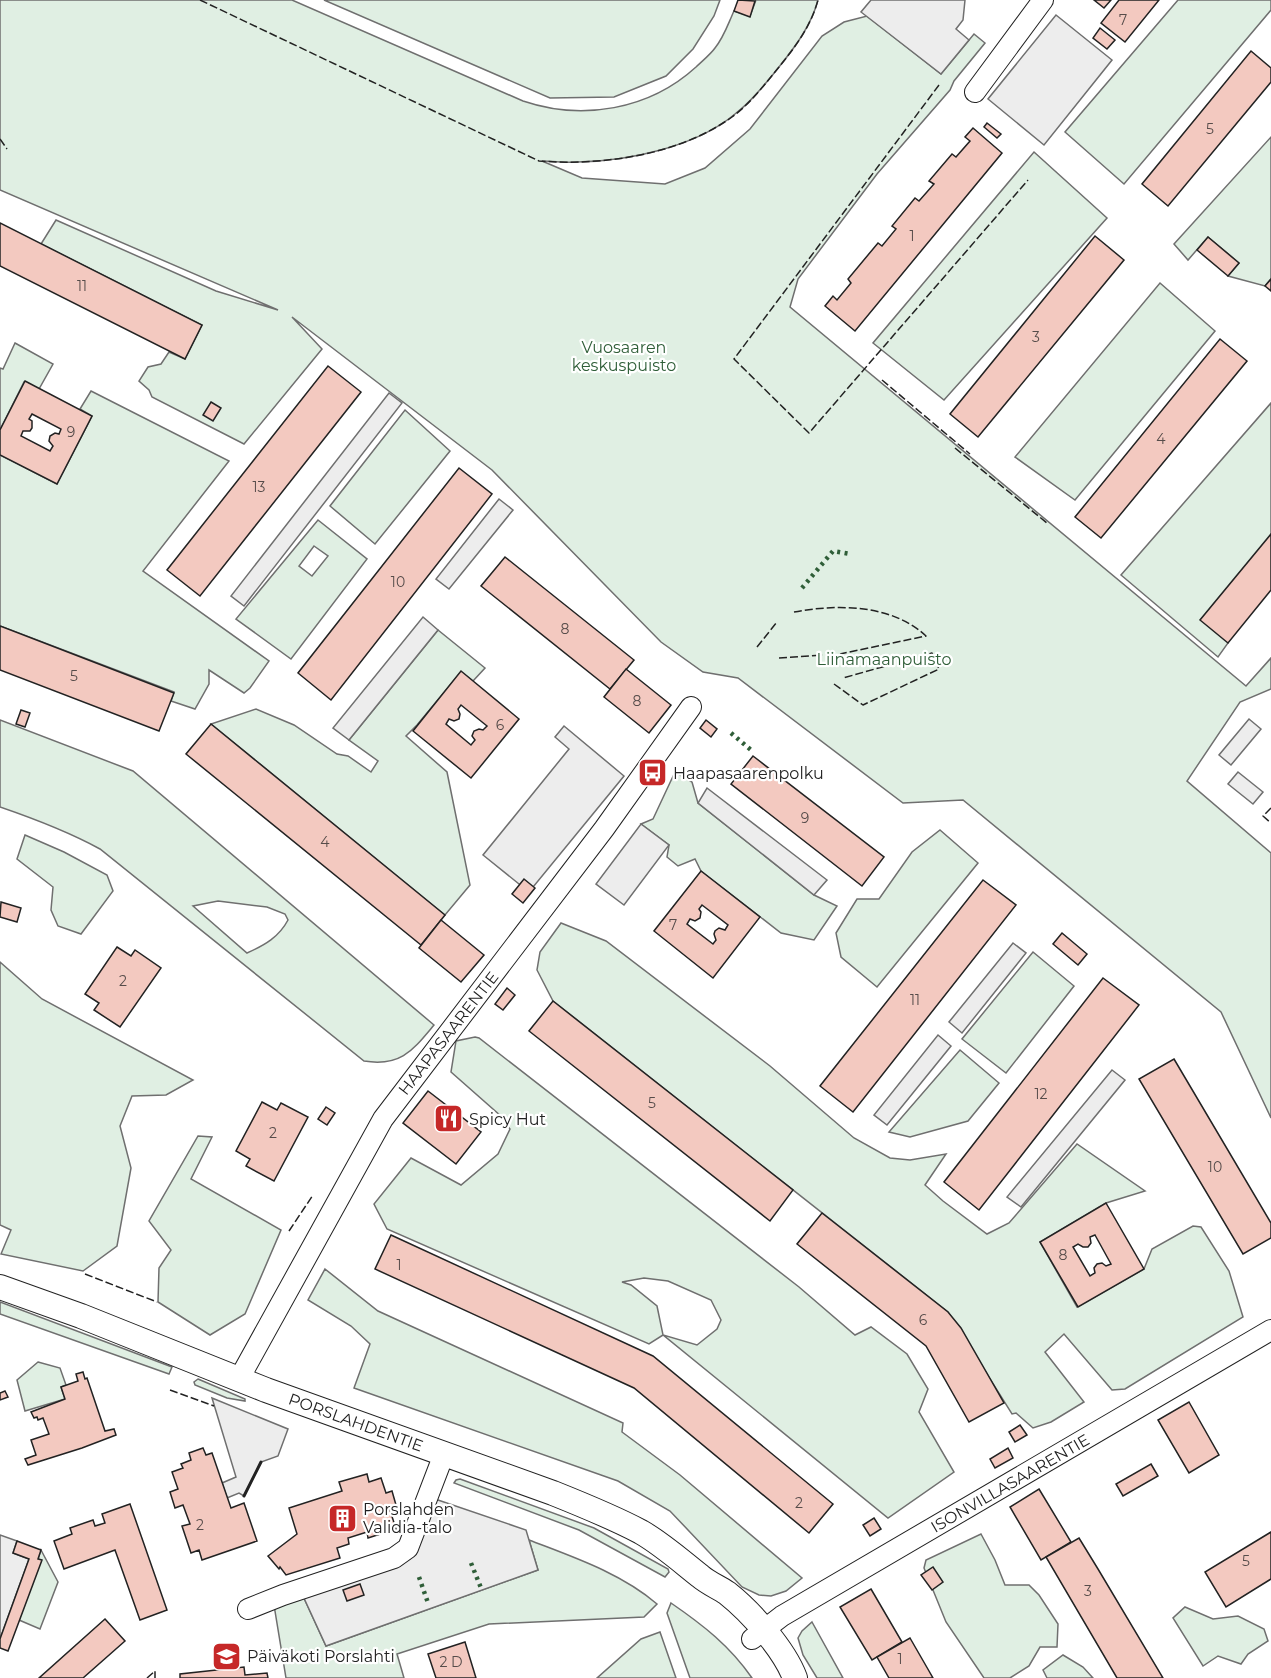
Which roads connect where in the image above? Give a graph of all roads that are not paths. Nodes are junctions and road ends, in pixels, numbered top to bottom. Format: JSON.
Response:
{"nodes":[{"id":1,"x":1043,"y":0,"type":"edge"},
{"id":2,"x":975,"y":92,"type":"dead end"},
{"id":3,"x":691,"y":707,"type":"dead end"},
{"id":4,"x":0,"y":1287,"type":"edge"},
{"id":5,"x":1271,"y":1330,"type":"edge"},
{"id":6,"x":239,"y":1379,"type":"junction"},
{"id":7,"x":444,"y":1454,"type":"junction"},
{"id":8,"x":248,"y":1609,"type":"dead end"},
{"id":9,"x":757,"y":1635,"type":"junction"},
{"id":10,"x":782,"y":1678,"type":"edge"},
{"id":11,"x":795,"y":1678,"type":"edge"}],
"edges":[{"from":1,"to":2,"type":"street"},
{"from":3,"to":6,"type":"street","name":"HAAPASAARENTIE"},
{"from":4,"to":6,"type":"street","name":"PORSLAHDENTIE"},
{"from":5,"to":9,"type":"street","name":"ISONVILLASAARENTIE"},
{"from":6,"to":7,"type":"street","name":"PORSLAHDENTIE"},
{"from":7,"to":8,"type":"street"},
{"from":7,"to":9,"type":"street","name":"PORSLAHDENTIE"},
{"from":9,"to":10,"type":"street","name":"PORSLAHDENTIE"},
{"from":9,"to":11,"type":"street","name":"PORSLAHDENTIE"}]}
